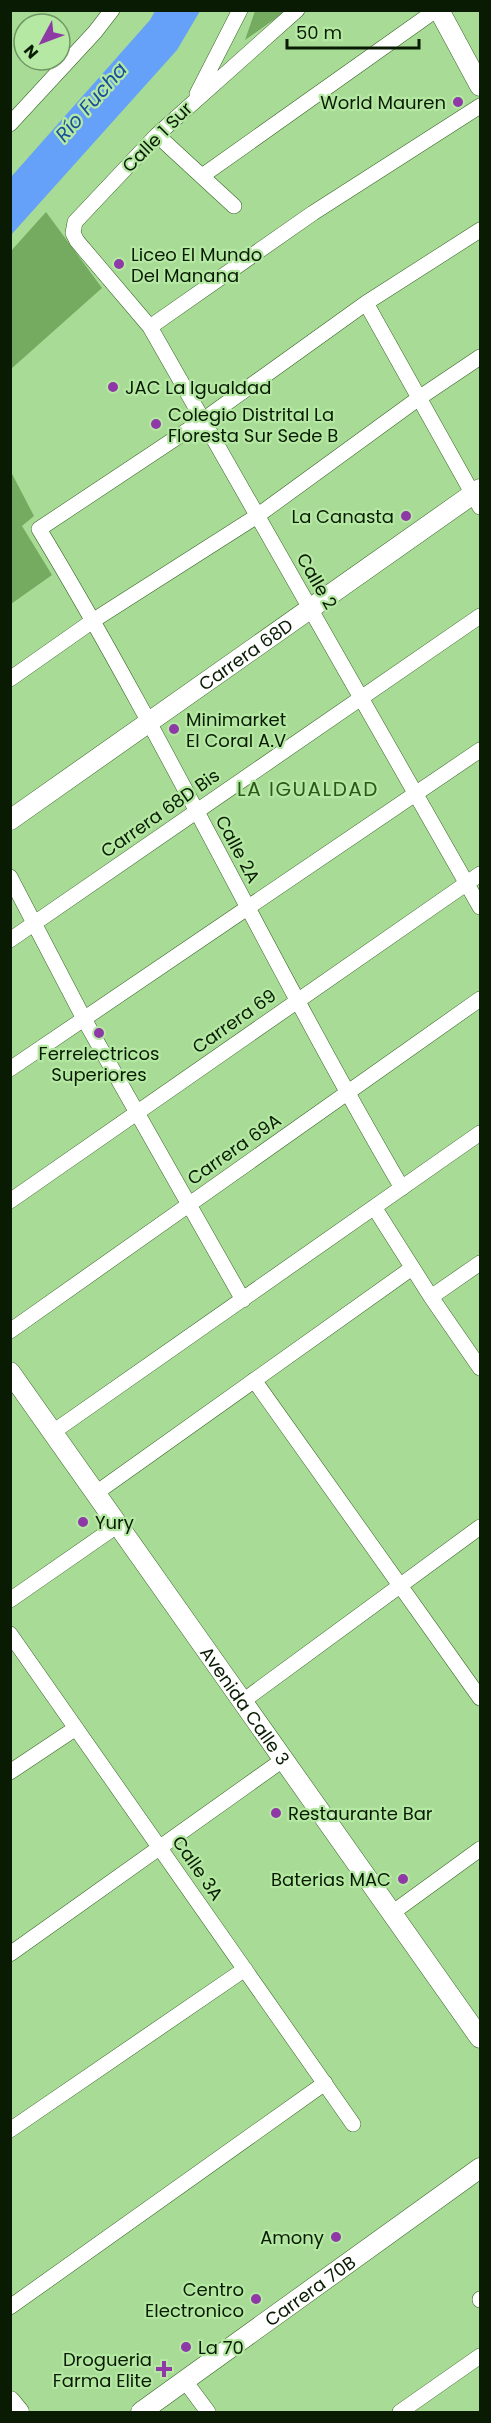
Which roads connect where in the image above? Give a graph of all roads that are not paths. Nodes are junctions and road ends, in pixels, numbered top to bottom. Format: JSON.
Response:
{"nodes":[{"id":1,"x":111,"y":10,"type":"edge"},
{"id":2,"x":240,"y":10,"type":"edge"},
{"id":3,"x":297,"y":10,"type":"edge"},
{"id":4,"x":437,"y":10,"type":"edge"},
{"id":5,"x":480,"y":86,"type":"edge"},
{"id":6,"x":195,"y":99,"type":"junction"},
{"id":7,"x":480,"y":106,"type":"edge"},
{"id":8,"x":10,"y":124,"type":"edge"},
{"id":9,"x":157,"y":135,"type":"junction"},
{"id":10,"x":202,"y":176,"type":"junction"},
{"id":11,"x":234,"y":206,"type":"dead end"},
{"id":12,"x":75,"y":222,"type":"joint"},
{"id":13,"x":480,"y":230,"type":"edge"},
{"id":14,"x":366,"y":303,"type":"junction"},
{"id":15,"x":150,"y":327,"type":"junction"},
{"id":16,"x":480,"y":357,"type":"edge"},
{"id":17,"x":419,"y":398,"type":"junction"},
{"id":18,"x":202,"y":420,"type":"junction"},
{"id":19,"x":478,"y":497,"type":"edge"},
{"id":20,"x":257,"y":516,"type":"junction"},
{"id":21,"x":310,"y":609,"type":"junction"},
{"id":22,"x":480,"y":616,"type":"edge"},
{"id":23,"x":94,"y":620,"type":"junction"},
{"id":24,"x":10,"y":679,"type":"edge"},
{"id":25,"x":361,"y":698,"type":"junction"},
{"id":26,"x":149,"y":722,"type":"junction"},
{"id":27,"x":480,"y":750,"type":"edge"},
{"id":28,"x":416,"y":794,"type":"junction"},
{"id":29,"x":196,"y":812,"type":"junction"},
{"id":30,"x":10,"y":820,"type":"edge"},
{"id":31,"x":480,"y":874,"type":"edge"},
{"id":32,"x":10,"y":877,"type":"edge"},
{"id":33,"x":467,"y":883,"type":"junction"},
{"id":34,"x":480,"y":907,"type":"edge"},
{"id":35,"x":248,"y":908,"type":"junction"},
{"id":36,"x":33,"y":924,"type":"junction"},
{"id":37,"x":10,"y":940,"type":"edge"},
{"id":38,"x":480,"y":999,"type":"edge"},
{"id":39,"x":298,"y":1001,"type":"junction"},
{"id":40,"x":84,"y":1019,"type":"junction"},
{"id":41,"x":10,"y":1069,"type":"edge"},
{"id":42,"x":346,"y":1093,"type":"junction"},
{"id":43,"x":138,"y":1112,"type":"junction"},
{"id":44,"x":480,"y":1133,"type":"edge"},
{"id":45,"x":402,"y":1188,"type":"junction"},
{"id":46,"x":10,"y":1201,"type":"edge"},
{"id":47,"x":189,"y":1205,"type":"junction"},
{"id":48,"x":374,"y":1208,"type":"junction"},
{"id":49,"x":480,"y":1263,"type":"edge"},
{"id":50,"x":412,"y":1268,"type":"junction"},
{"id":51,"x":431,"y":1297,"type":"junction"},
{"id":52,"x":243,"y":1300,"type":"junction"},
{"id":53,"x":10,"y":1331,"type":"edge"},
{"id":54,"x":480,"y":1368,"type":"edge"},
{"id":55,"x":10,"y":1372,"type":"edge"},
{"id":56,"x":254,"y":1380,"type":"junction"},
{"id":57,"x":53,"y":1432,"type":"junction"},
{"id":58,"x":96,"y":1493,"type":"junction"},
{"id":59,"x":118,"y":1525,"type":"junction"},
{"id":60,"x":480,"y":1527,"type":"edge"},
{"id":61,"x":401,"y":1586,"type":"junction"},
{"id":62,"x":10,"y":1600,"type":"edge"},
{"id":63,"x":10,"y":1634,"type":"edge"},
{"id":64,"x":480,"y":1698,"type":"edge"},
{"id":65,"x":243,"y":1701,"type":"junction"},
{"id":66,"x":76,"y":1728,"type":"junction"},
{"id":67,"x":284,"y":1759,"type":"junction"},
{"id":68,"x":10,"y":1772,"type":"edge"},
{"id":69,"x":160,"y":1847,"type":"junction"},
{"id":70,"x":480,"y":1849,"type":"edge"},
{"id":71,"x":392,"y":1913,"type":"junction"},
{"id":72,"x":10,"y":1954,"type":"edge"},
{"id":73,"x":245,"y":1969,"type":"junction"},
{"id":74,"x":480,"y":2038,"type":"edge"},
{"id":75,"x":325,"y":2083,"type":"junction"},
{"id":76,"x":353,"y":2124,"type":"dead end"},
{"id":77,"x":10,"y":2130,"type":"edge"},
{"id":78,"x":480,"y":2168,"type":"edge"},
{"id":79,"x":10,"y":2307,"type":"edge"},
{"id":80,"x":480,"y":2356,"type":"edge"},
{"id":81,"x":185,"y":2381,"type":"junction"},
{"id":82,"x":10,"y":2401,"type":"edge"},
{"id":83,"x":19,"y":2412,"type":"edge"},
{"id":84,"x":141,"y":2412,"type":"edge"},
{"id":85,"x":208,"y":2412,"type":"edge"},
{"id":86,"x":400,"y":2412,"type":"edge"}],
"edges":[{"from":1,"to":8,"type":"street"},
{"from":2,"to":6,"type":"street","name":"Calle 1 Sur"},
{"from":3,"to":6,"type":"street"},
{"from":4,"to":5,"type":"street"},
{"from":4,"to":10,"type":"street"},
{"from":6,"to":9,"type":"street","name":"Calle 1 Sur"},
{"from":7,"to":15,"type":"street"},
{"from":9,"to":10,"type":"street"},
{"from":9,"to":12,"type":"street","name":"Calle 1 Sur"},
{"from":10,"to":11,"type":"street"},
{"from":12,"to":15,"type":"street","name":"Calle 2"},
{"from":13,"to":14,"type":"street"},
{"from":14,"to":17,"type":"street"},
{"from":14,"to":18,"type":"street"},
{"from":15,"to":18,"type":"street","name":"Calle 2"},
{"from":16,"to":17,"type":"street"},
{"from":17,"to":19,"type":"street"},
{"from":17,"to":20,"type":"street"},
{"from":18,"to":20,"type":"street","name":"Calle 2"},
{"from":18,"to":23,"type":"street","name":"Calle 2A"},
{"from":19,"to":21,"type":"street","name":"Carrera 68D"},
{"from":20,"to":21,"type":"street","name":"Calle 2"},
{"from":20,"to":23,"type":"street"},
{"from":21,"to":25,"type":"street","name":"Calle 2"},
{"from":21,"to":26,"type":"street","name":"Carrera 68D"},
{"from":22,"to":25,"type":"street","name":"Carrera 68D Bis"},
{"from":23,"to":24,"type":"street"},
{"from":23,"to":26,"type":"street","name":"Calle 2A"},
{"from":25,"to":28,"type":"street","name":"Calle 2"},
{"from":25,"to":29,"type":"street","name":"Carrera 68D Bis"},
{"from":26,"to":29,"type":"street","name":"Calle 2A"},
{"from":26,"to":30,"type":"street","name":"Carrera 68D"},
{"from":27,"to":28,"type":"street"},
{"from":28,"to":33,"type":"street","name":"Calle 2"},
{"from":28,"to":35,"type":"street"},
{"from":29,"to":35,"type":"street","name":"Calle 2A"},
{"from":29,"to":36,"type":"street","name":"Carrera 68D Bis"},
{"from":31,"to":33,"type":"street","name":"Carrera 69"},
{"from":32,"to":36,"type":"street"},
{"from":33,"to":34,"type":"street","name":"Calle 2"},
{"from":33,"to":39,"type":"street","name":"Carrera 69"},
{"from":35,"to":39,"type":"street","name":"Calle 2A"},
{"from":35,"to":40,"type":"street"},
{"from":36,"to":37,"type":"street","name":"Carrera 68D Bis"},
{"from":36,"to":40,"type":"street"},
{"from":38,"to":42,"type":"street","name":"Carrera 69A"},
{"from":39,"to":42,"type":"street","name":"Calle 2A"},
{"from":39,"to":43,"type":"street","name":"Carrera 69"},
{"from":40,"to":41,"type":"street"},
{"from":40,"to":43,"type":"street"},
{"from":42,"to":45,"type":"street","name":"Calle 2A"},
{"from":42,"to":47,"type":"street","name":"Carrera 69A"},
{"from":43,"to":46,"type":"street","name":"Carrera 69"},
{"from":43,"to":47,"type":"street"},
{"from":44,"to":45,"type":"street"},
{"from":45,"to":48,"type":"street"},
{"from":47,"to":52,"type":"street"},
{"from":47,"to":53,"type":"street","name":"Carrera 69A"},
{"from":48,"to":50,"type":"street"},
{"from":48,"to":52,"type":"street"},
{"from":49,"to":51,"type":"street"},
{"from":50,"to":51,"type":"street"},
{"from":50,"to":56,"type":"street"},
{"from":51,"to":54,"type":"street"},
{"from":52,"to":57,"type":"street"},
{"from":55,"to":57,"type":"street","name":"Avenida Calle 3"},
{"from":56,"to":58,"type":"street"},
{"from":56,"to":61,"type":"street"},
{"from":57,"to":58,"type":"street","name":"Avenida Calle 3"},
{"from":58,"to":59,"type":"street","name":"Avenida Calle 3"},
{"from":59,"to":62,"type":"street"},
{"from":59,"to":65,"type":"street","name":"Avenida Calle 3"},
{"from":60,"to":61,"type":"street"},
{"from":61,"to":64,"type":"street"},
{"from":61,"to":65,"type":"street"},
{"from":63,"to":66,"type":"street","name":"Calle 3A"},
{"from":65,"to":67,"type":"street","name":"Avenida Calle 3"},
{"from":66,"to":68,"type":"street"},
{"from":66,"to":69,"type":"street","name":"Calle 3A"},
{"from":67,"to":69,"type":"street"},
{"from":67,"to":71,"type":"street","name":"Avenida Calle 3"},
{"from":69,"to":72,"type":"street"},
{"from":69,"to":73,"type":"street","name":"Calle 3A"},
{"from":70,"to":71,"type":"street"},
{"from":71,"to":74,"type":"street","name":"Avenida Calle 3"},
{"from":73,"to":75,"type":"street","name":"Calle 3A"},
{"from":73,"to":77,"type":"street"},
{"from":75,"to":76,"type":"street","name":"Calle 3A"},
{"from":75,"to":79,"type":"street"},
{"from":78,"to":81,"type":"street","name":"Carrera 70B"},
{"from":80,"to":86,"type":"street"},
{"from":81,"to":84,"type":"street","name":"Carrera 70B"},
{"from":81,"to":85,"type":"street"},
{"from":82,"to":83,"type":"street"}]}
